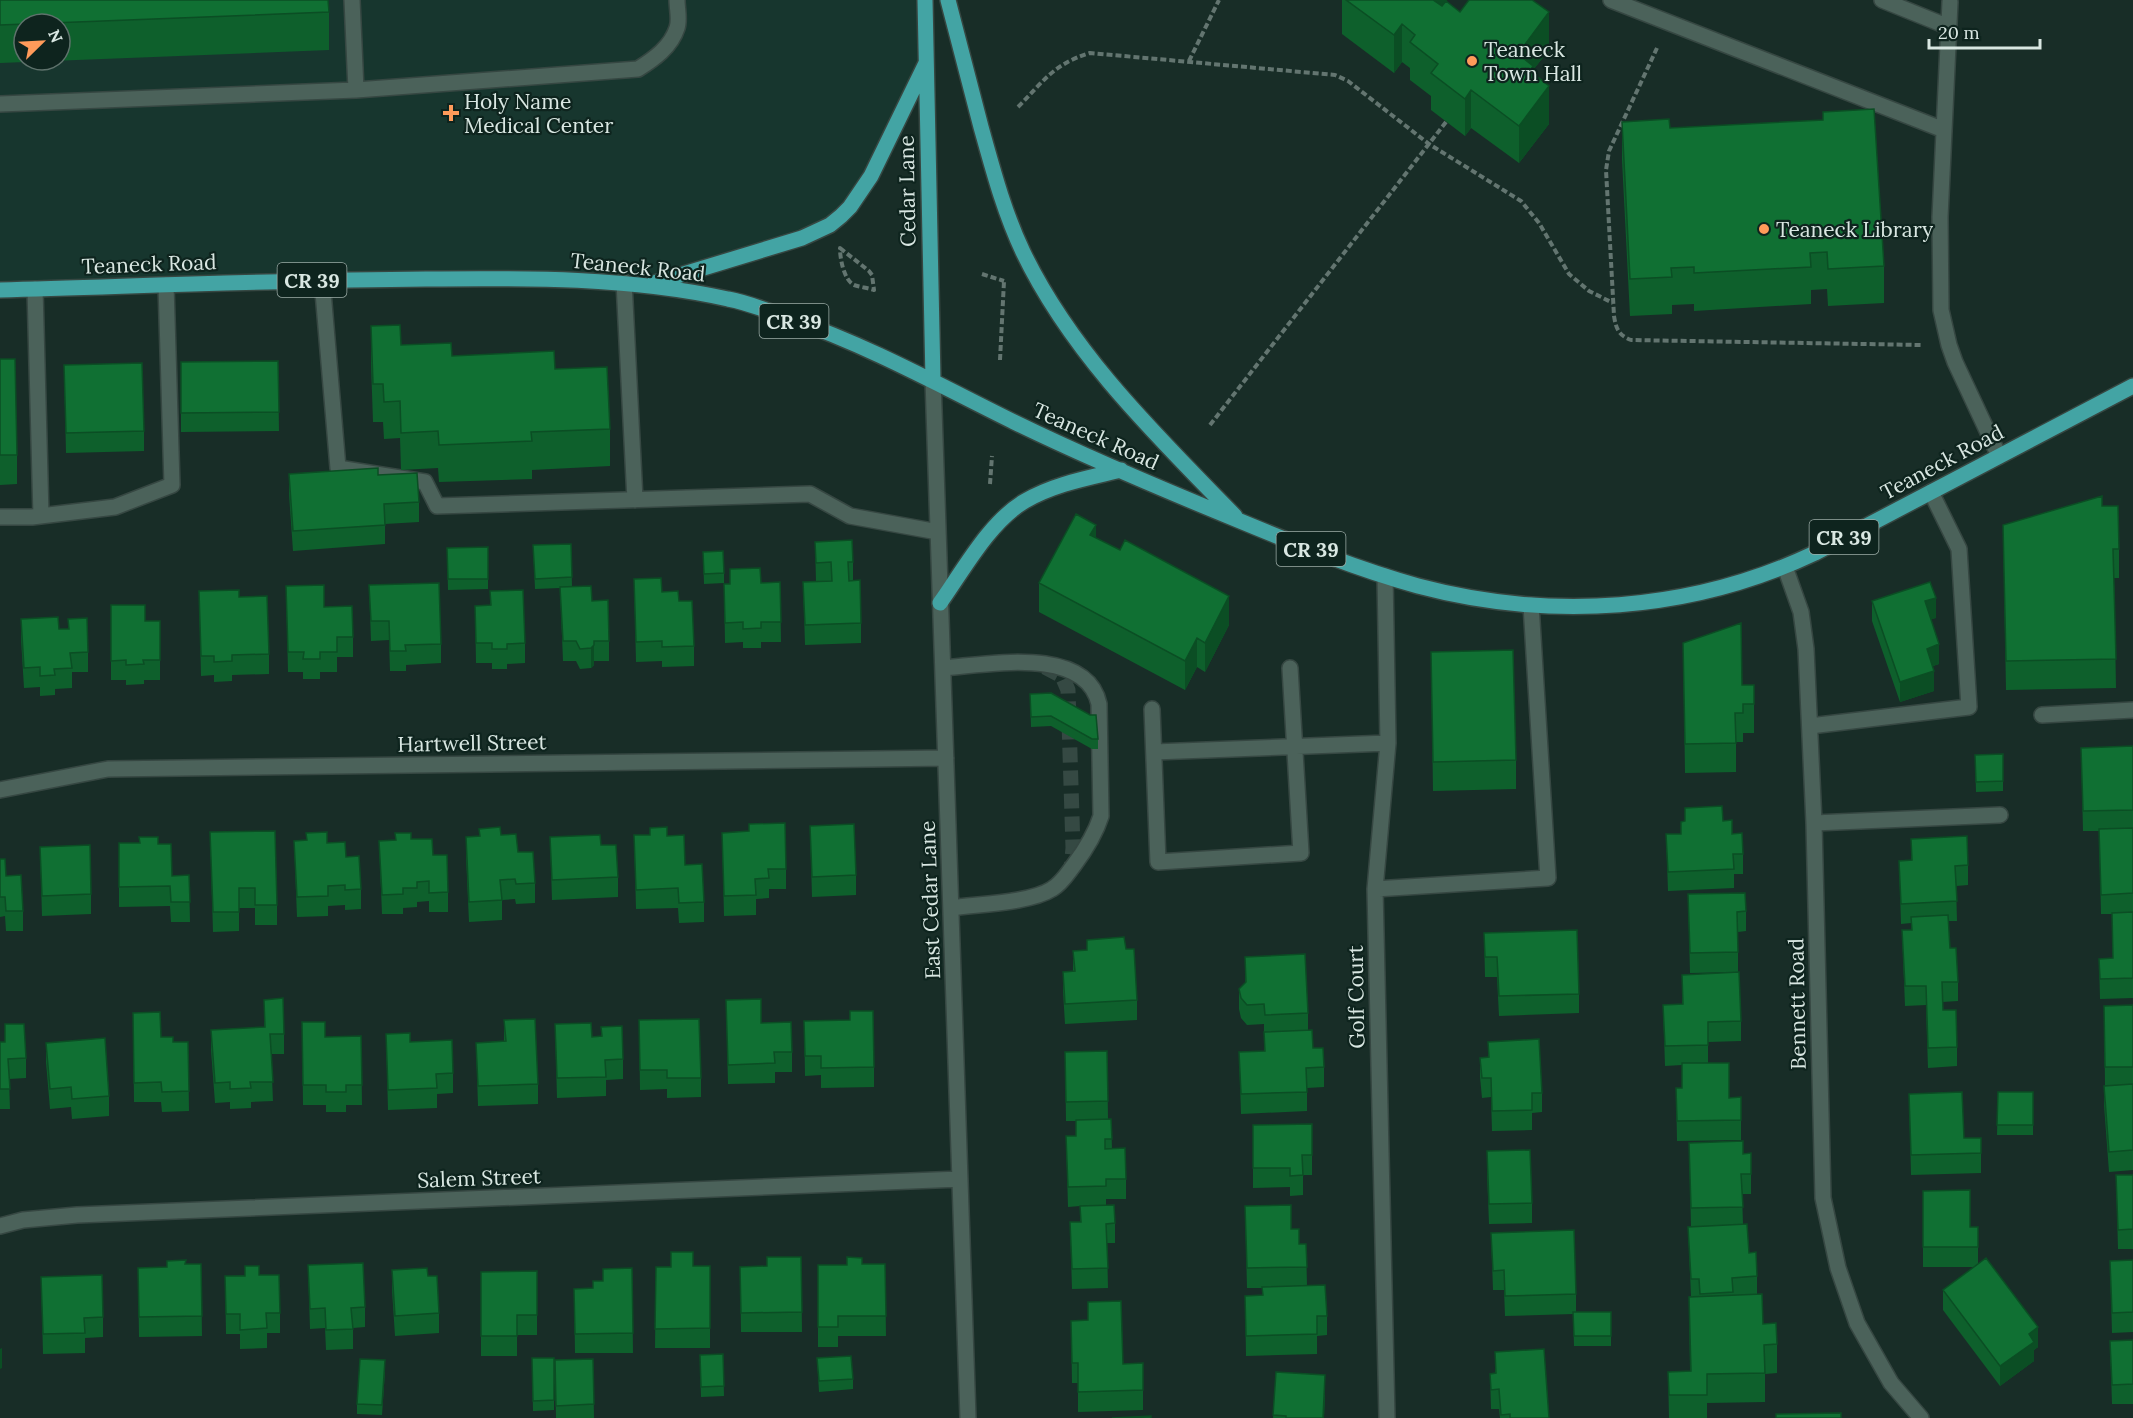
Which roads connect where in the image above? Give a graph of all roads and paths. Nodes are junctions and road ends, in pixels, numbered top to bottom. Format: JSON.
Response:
{"nodes":[{"id":1,"x":352,"y":0,"type":"edge"},
{"id":2,"x":677,"y":0,"type":"edge"},
{"id":3,"x":925,"y":0,"type":"edge"},
{"id":4,"x":948,"y":0,"type":"edge"},
{"id":5,"x":1219,"y":0,"type":"edge"},
{"id":6,"x":1611,"y":0,"type":"edge"},
{"id":7,"x":1882,"y":0,"type":"edge"},
{"id":8,"x":1950,"y":2,"type":"dead end"},
{"id":9,"x":1669,"y":22,"type":"junction"},
{"id":10,"x":1949,"y":27,"type":"junction"},
{"id":11,"x":1189,"y":62,"type":"junction"},
{"id":12,"x":926,"y":63,"type":"junction"},
{"id":13,"x":356,"y":90,"type":"junction"},
{"id":14,"x":0,"y":104,"type":"edge"},
{"id":15,"x":1018,"y":107,"type":"dead end"},
{"id":16,"x":1446,"y":122,"type":"dead end"},
{"id":17,"x":1944,"y":130,"type":"junction"},
{"id":18,"x":1429,"y":144,"type":"junction"},
{"id":19,"x":982,"y":274,"type":"dead end"},
{"id":20,"x":322,"y":280,"type":"junction"},
{"id":21,"x":1004,"y":281,"type":"junction"},
{"id":22,"x":624,"y":282,"type":"junction"},
{"id":23,"x":1010,"y":283,"type":"dead end"},
{"id":24,"x":166,"y":285,"type":"junction"},
{"id":25,"x":649,"y":285,"type":"junction"},
{"id":26,"x":855,"y":285,"type":"joint"},
{"id":27,"x":35,"y":289,"type":"junction"},
{"id":28,"x":0,"y":290,"type":"edge"},
{"id":29,"x":1613,"y":303,"type":"junction"},
{"id":30,"x":1948,"y":345,"type":"junction"},
{"id":31,"x":1000,"y":360,"type":"dead end"},
{"id":32,"x":933,"y":380,"type":"junction"},
{"id":33,"x":2133,"y":386,"type":"edge"},
{"id":34,"x":1210,"y":425,"type":"dead end"},
{"id":35,"x":992,"y":456,"type":"dead end"},
{"id":36,"x":1999,"y":456,"type":"junction"},
{"id":37,"x":1120,"y":470,"type":"junction"},
{"id":38,"x":985,"y":482,"type":"dead end"},
{"id":39,"x":1931,"y":492,"type":"junction"},
{"id":40,"x":635,"y":500,"type":"junction"},
{"id":41,"x":41,"y":516,"type":"junction"},
{"id":42,"x":0,"y":517,"type":"edge"},
{"id":43,"x":1239,"y":520,"type":"junction"},
{"id":44,"x":938,"y":532,"type":"junction"},
{"id":45,"x":1785,"y":567,"type":"junction"},
{"id":46,"x":1385,"y":576,"type":"junction"},
{"id":47,"x":940,"y":603,"type":"junction"},
{"id":48,"x":1531,"y":605,"type":"junction"},
{"id":49,"x":943,"y":668,"type":"junction"},
{"id":50,"x":1290,"y":668,"type":"dead end"},
{"id":51,"x":1152,"y":709,"type":"dead end"},
{"id":52,"x":2133,"y":710,"type":"edge"},
{"id":53,"x":2042,"y":715,"type":"dead end"},
{"id":54,"x":1810,"y":726,"type":"junction"},
{"id":55,"x":1388,"y":743,"type":"junction"},
{"id":56,"x":1294,"y":748,"type":"junction"},
{"id":57,"x":1154,"y":753,"type":"junction"},
{"id":58,"x":946,"y":758,"type":"junction"},
{"id":59,"x":0,"y":790,"type":"edge"},
{"id":60,"x":2000,"y":815,"type":"dead end"},
{"id":61,"x":1814,"y":823,"type":"junction"},
{"id":62,"x":1375,"y":889,"type":"junction"},
{"id":63,"x":951,"y":908,"type":"junction"},
{"id":64,"x":960,"y":1179,"type":"junction"},
{"id":65,"x":0,"y":1227,"type":"edge"},
{"id":66,"x":968,"y":1418,"type":"edge"},
{"id":67,"x":1387,"y":1418,"type":"edge"},
{"id":68,"x":1921,"y":1418,"type":"edge"}],
"edges":[{"from":1,"to":13,"type":"street"},
{"from":2,"to":13,"type":"street"},
{"from":3,"to":12,"type":"main road","name":"Cedar Lane"},
{"from":4,"to":43,"type":"main road"},
{"from":5,"to":11,"type":"path"},
{"from":6,"to":9,"type":"street"},
{"from":7,"to":10,"type":"street"},
{"from":8,"to":10,"type":"street"},
{"from":9,"to":17,"type":"street"},
{"from":9,"to":29,"type":"path"},
{"from":10,"to":17,"type":"street"},
{"from":11,"to":15,"type":"path"},
{"from":11,"to":18,"type":"path"},
{"from":12,"to":25,"type":"main road"},
{"from":12,"to":32,"type":"main road","name":"Cedar Lane"},
{"from":13,"to":14,"type":"street"},
{"from":16,"to":18,"type":"path"},
{"from":17,"to":30,"type":"street"},
{"from":18,"to":29,"type":"path"},
{"from":18,"to":34,"type":"path"},
{"from":19,"to":21,"type":"path"},
{"from":20,"to":22,"type":"main road","name":"Teaneck Road","number":"CR 39"},
{"from":20,"to":24,"type":"main road","name":"Teaneck Road","number":"CR 39"},
{"from":20,"to":40,"type":"street"},
{"from":21,"to":23,"type":"path"},
{"from":21,"to":31,"type":"path"},
{"from":22,"to":25,"type":"main road","name":"Teaneck Road","number":"CR 39"},
{"from":22,"to":40,"type":"street"},
{"from":24,"to":27,"type":"main road","name":"Teaneck Road","number":"CR 39"},
{"from":24,"to":41,"type":"street"},
{"from":25,"to":32,"type":"main road","name":"Teaneck Road","number":"CR 39"},
{"from":26,"to":26,"type":"path"},
{"from":27,"to":28,"type":"main road","name":"Teaneck Road","number":"CR 39"},
{"from":27,"to":41,"type":"street"},
{"from":29,"to":30,"type":"path"},
{"from":30,"to":36,"type":"street"},
{"from":32,"to":37,"type":"main road","name":"Teaneck Road","number":"CR 39"},
{"from":32,"to":44,"type":"street","name":"East Cedar Lane"},
{"from":33,"to":36,"type":"main road","name":"Teaneck Road","number":"CR 39"},
{"from":35,"to":38,"type":"path"},
{"from":36,"to":39,"type":"main road","name":"Teaneck Road","number":"CR 39"},
{"from":37,"to":43,"type":"main road","name":"Teaneck Road","number":"CR 39"},
{"from":37,"to":47,"type":"main road"},
{"from":39,"to":45,"type":"main road","name":"Teaneck Road","number":"CR 39"},
{"from":39,"to":54,"type":"street"},
{"from":40,"to":44,"type":"street"},
{"from":41,"to":42,"type":"street"},
{"from":43,"to":46,"type":"main road","name":"Teaneck Road","number":"CR 39"},
{"from":44,"to":47,"type":"street","name":"East Cedar Lane"},
{"from":45,"to":48,"type":"main road","name":"Teaneck Road","number":"CR 39"},
{"from":45,"to":54,"type":"street","name":"Bennett Road"},
{"from":46,"to":48,"type":"main road","name":"Teaneck Road","number":"CR 39"},
{"from":46,"to":55,"type":"street","name":"Golf Court"},
{"from":47,"to":49,"type":"street","name":"East Cedar Lane"},
{"from":48,"to":62,"type":"street"},
{"from":49,"to":58,"type":"street","name":"East Cedar Lane"},
{"from":49,"to":63,"type":"street"},
{"from":50,"to":56,"type":"street"},
{"from":51,"to":57,"type":"street"},
{"from":52,"to":53,"type":"street"},
{"from":54,"to":61,"type":"street","name":"Bennett Road"},
{"from":55,"to":56,"type":"street"},
{"from":55,"to":62,"type":"street","name":"Golf Court"},
{"from":56,"to":57,"type":"street"},
{"from":56,"to":57,"type":"street"},
{"from":58,"to":59,"type":"street","name":"Hartwell Street"},
{"from":58,"to":63,"type":"street","name":"East Cedar Lane"},
{"from":60,"to":61,"type":"street"},
{"from":61,"to":68,"type":"street","name":"Bennett Road"},
{"from":62,"to":67,"type":"street","name":"Golf Court"},
{"from":63,"to":64,"type":"street","name":"East Cedar Lane"},
{"from":64,"to":65,"type":"street","name":"Salem Street"},
{"from":64,"to":66,"type":"street","name":"East Cedar Lane"}]}
